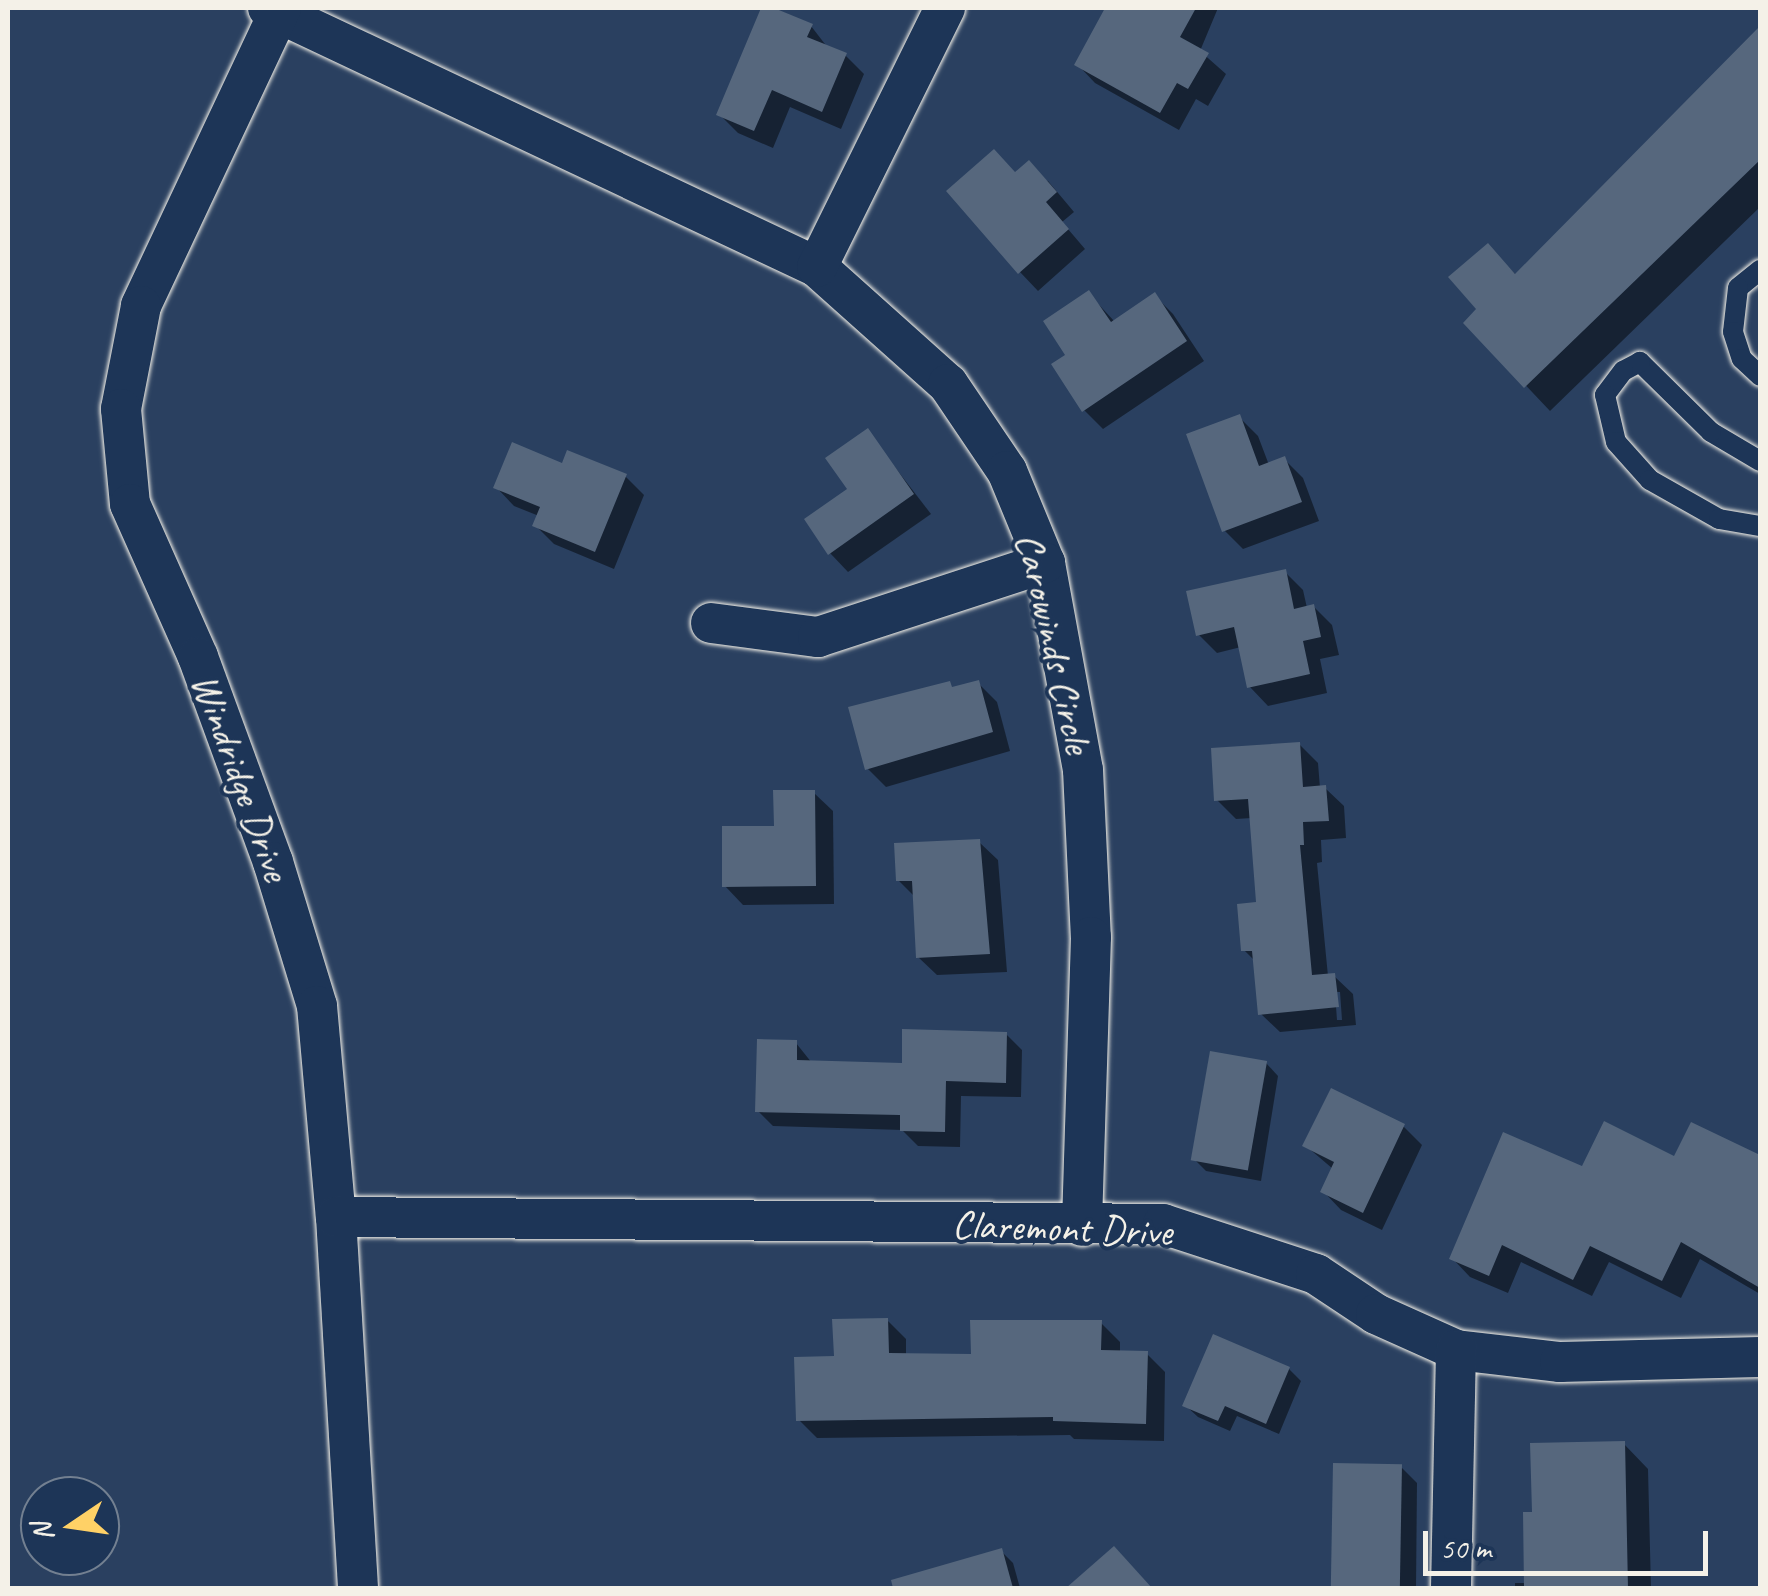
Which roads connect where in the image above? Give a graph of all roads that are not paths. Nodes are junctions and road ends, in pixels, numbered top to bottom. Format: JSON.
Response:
{"nodes":[{"id":1,"x":945,"y":8,"type":"edge"},
{"id":2,"x":276,"y":9,"type":"edge"},
{"id":3,"x":817,"y":268,"type":"junction"},
{"id":4,"x":1760,"y":270,"type":"edge"},
{"id":5,"x":1760,"y":376,"type":"edge"},
{"id":6,"x":1760,"y":461,"type":"edge"},
{"id":7,"x":1760,"y":526,"type":"edge"},
{"id":8,"x":1044,"y":564,"type":"junction"},
{"id":9,"x":711,"y":623,"type":"dead end"},
{"id":10,"x":336,"y":1217,"type":"junction"},
{"id":11,"x":1082,"y":1226,"type":"junction"},
{"id":12,"x":1456,"y":1350,"type":"junction"},
{"id":13,"x":1760,"y":1357,"type":"edge"},
{"id":14,"x":358,"y":1588,"type":"edge"},
{"id":15,"x":1452,"y":1588,"type":"edge"}],
"edges":[{"from":1,"to":3,"type":"street"},
{"from":2,"to":3,"type":"street","name":"Carowinds Circle"},
{"from":2,"to":10,"type":"street","name":"Windridge Drive"},
{"from":3,"to":8,"type":"street","name":"Carowinds Circle"},
{"from":4,"to":5,"type":"lane"},
{"from":6,"to":7,"type":"lane"},
{"from":8,"to":9,"type":"street"},
{"from":8,"to":11,"type":"street","name":"Carowinds Circle"},
{"from":10,"to":11,"type":"street","name":"Claremont Drive"},
{"from":10,"to":14,"type":"street","name":"Windridge Drive"},
{"from":11,"to":12,"type":"street","name":"Claremont Drive"},
{"from":12,"to":13,"type":"street","name":"Claremont Drive"},
{"from":12,"to":15,"type":"street"}]}
